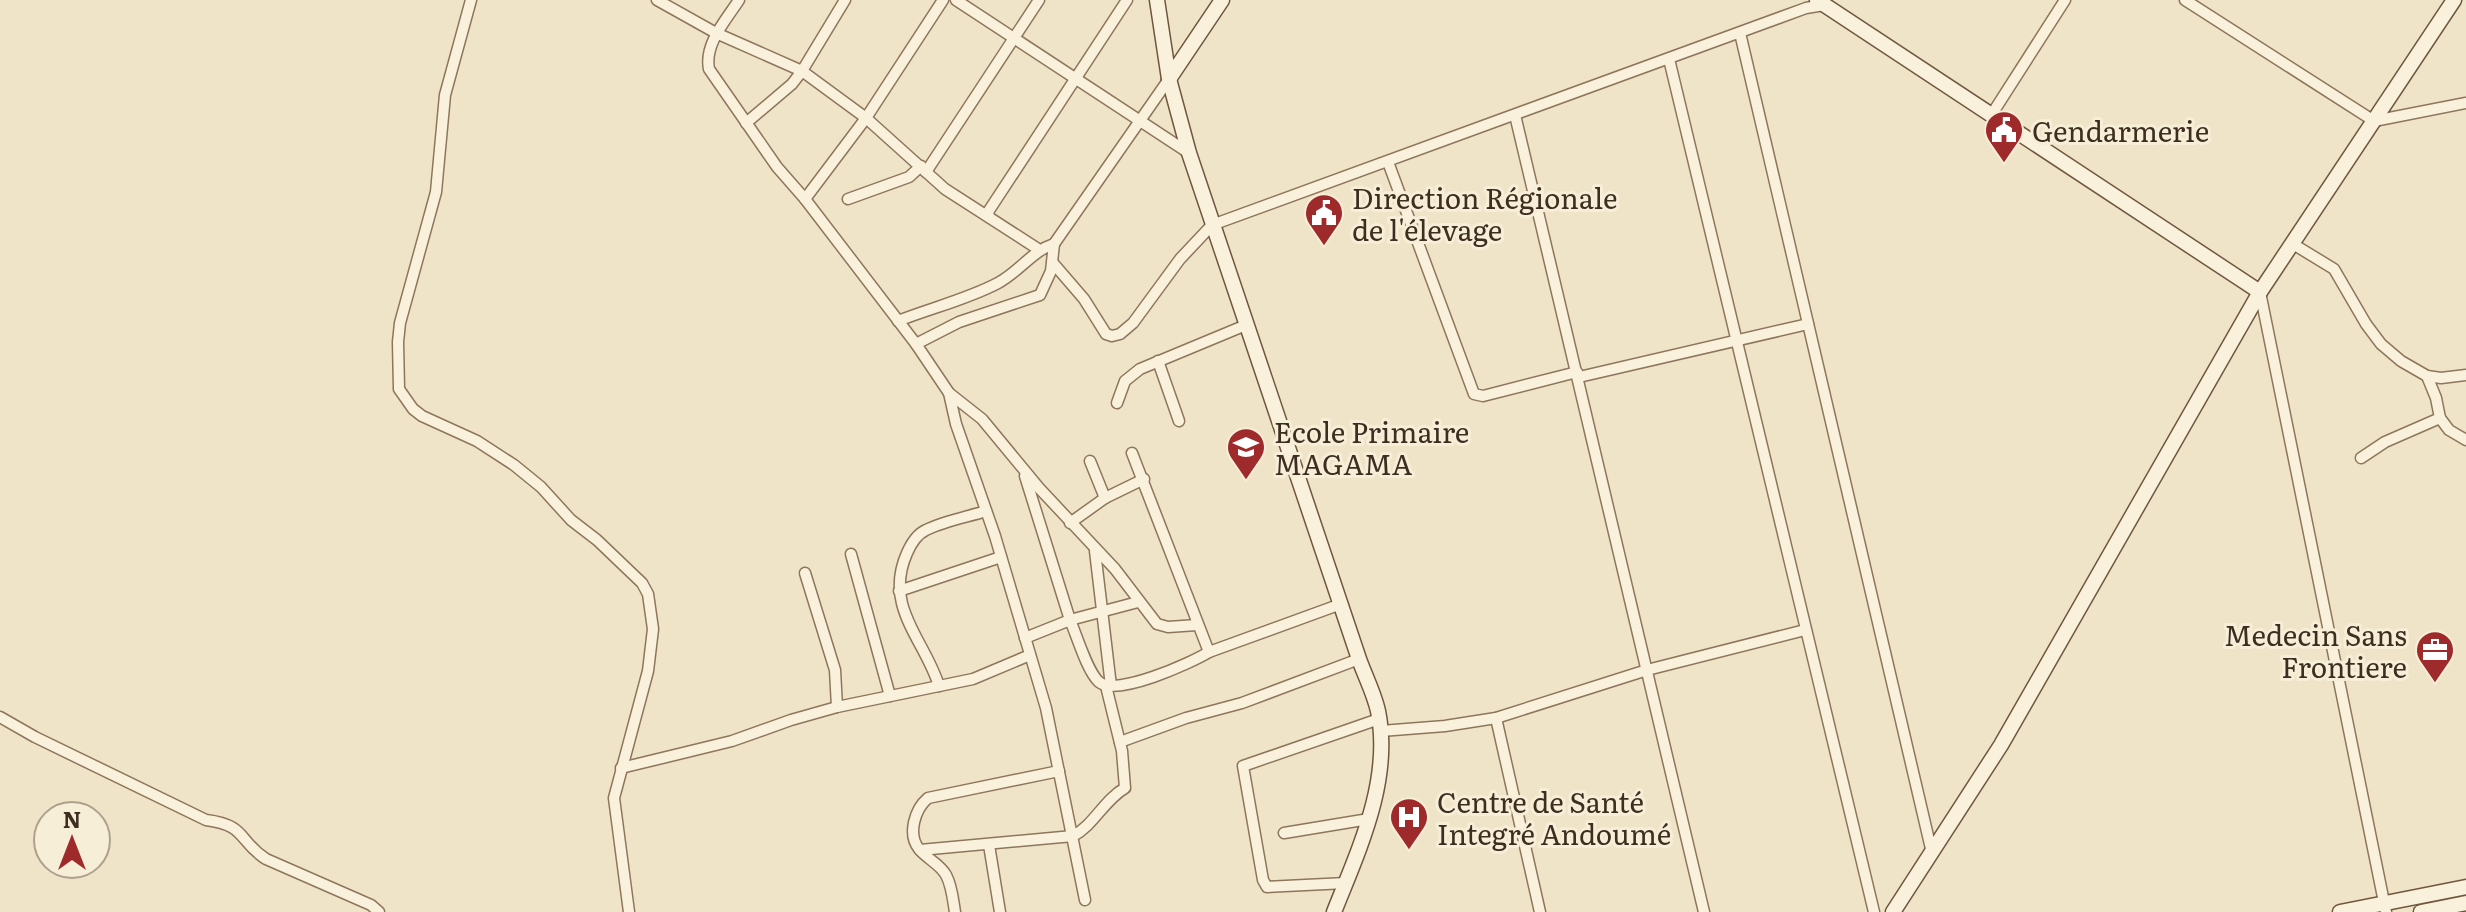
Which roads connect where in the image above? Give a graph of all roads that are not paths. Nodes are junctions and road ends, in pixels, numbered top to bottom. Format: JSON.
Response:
{"nodes":[{"id":1,"x":471,"y":0,"type":"edge"},
{"id":2,"x":657,"y":0,"type":"edge"},
{"id":3,"x":739,"y":0,"type":"edge"},
{"id":4,"x":845,"y":0,"type":"edge"},
{"id":5,"x":943,"y":0,"type":"edge"},
{"id":6,"x":956,"y":0,"type":"edge"},
{"id":7,"x":1039,"y":0,"type":"edge"},
{"id":8,"x":1127,"y":0,"type":"edge"},
{"id":9,"x":1157,"y":0,"type":"edge"},
{"id":10,"x":1222,"y":0,"type":"edge"},
{"id":11,"x":2065,"y":0,"type":"edge"},
{"id":12,"x":2185,"y":0,"type":"edge"},
{"id":13,"x":2454,"y":0,"type":"edge"},
{"id":14,"x":1817,"y":3,"type":"edge"},
{"id":15,"x":716,"y":33,"type":"junction"},
{"id":16,"x":1740,"y":33,"type":"junction"},
{"id":17,"x":1014,"y":38,"type":"junction"},
{"id":18,"x":1669,"y":59,"type":"junction"},
{"id":19,"x":802,"y":71,"type":"junction"},
{"id":20,"x":1074,"y":78,"type":"junction"},
{"id":21,"x":1169,"y":79,"type":"junction"},
{"id":22,"x":2466,"y":103,"type":"edge"},
{"id":23,"x":1992,"y":114,"type":"junction"},
{"id":24,"x":1515,"y":115,"type":"junction"},
{"id":25,"x":866,"y":118,"type":"junction"},
{"id":26,"x":1140,"y":120,"type":"junction"},
{"id":27,"x":2374,"y":121,"type":"junction"},
{"id":28,"x":746,"y":123,"type":"junction"},
{"id":29,"x":1189,"y":153,"type":"junction"},
{"id":30,"x":1388,"y":162,"type":"junction"},
{"id":31,"x":924,"y":169,"type":"junction"},
{"id":32,"x":805,"y":199,"type":"junction"},
{"id":33,"x":848,"y":199,"type":"dead end"},
{"id":34,"x":989,"y":217,"type":"junction"},
{"id":35,"x":1212,"y":225,"type":"junction"},
{"id":36,"x":1054,"y":244,"type":"junction"},
{"id":37,"x":2293,"y":244,"type":"junction"},
{"id":38,"x":1038,"y":249,"type":"junction"},
{"id":39,"x":1053,"y":263,"type":"junction"},
{"id":40,"x":2260,"y":292,"type":"junction"},
{"id":41,"x":898,"y":321,"type":"junction"},
{"id":42,"x":1808,"y":324,"type":"junction"},
{"id":43,"x":1246,"y":325,"type":"junction"},
{"id":44,"x":1737,"y":340,"type":"junction"},
{"id":45,"x":916,"y":344,"type":"junction"},
{"id":46,"x":1158,"y":361,"type":"junction"},
{"id":47,"x":1578,"y":374,"type":"junction"},
{"id":48,"x":2466,"y":375,"type":"edge"},
{"id":49,"x":2427,"y":376,"type":"junction"},
{"id":50,"x":949,"y":393,"type":"junction"},
{"id":51,"x":1117,"y":403,"type":"dead end"},
{"id":52,"x":2440,"y":418,"type":"junction"},
{"id":53,"x":1179,"y":421,"type":"dead end"},
{"id":54,"x":2466,"y":440,"type":"edge"},
{"id":55,"x":1132,"y":453,"type":"dead end"},
{"id":56,"x":2361,"y":458,"type":"dead end"},
{"id":57,"x":1090,"y":461,"type":"dead end"},
{"id":58,"x":1024,"y":471,"type":"junction"},
{"id":59,"x":1144,"y":479,"type":"junction"},
{"id":60,"x":1105,"y":498,"type":"junction"},
{"id":61,"x":986,"y":511,"type":"junction"},
{"id":62,"x":1070,"y":523,"type":"junction"},
{"id":63,"x":1095,"y":551,"type":"junction"},
{"id":64,"x":851,"y":554,"type":"dead end"},
{"id":65,"x":1001,"y":557,"type":"junction"},
{"id":66,"x":805,"y":573,"type":"dead end"},
{"id":67,"x":899,"y":591,"type":"junction"},
{"id":68,"x":1138,"y":602,"type":"junction"},
{"id":69,"x":1341,"y":604,"type":"junction"},
{"id":70,"x":1102,"y":611,"type":"junction"},
{"id":71,"x":1070,"y":620,"type":"junction"},
{"id":72,"x":1197,"y":625,"type":"junction"},
{"id":73,"x":1805,"y":630,"type":"junction"},
{"id":74,"x":1025,"y":638,"type":"junction"},
{"id":75,"x":1209,"y":652,"type":"junction"},
{"id":76,"x":1030,"y":655,"type":"junction"},
{"id":77,"x":1359,"y":659,"type":"junction"},
{"id":78,"x":1647,"y":670,"type":"junction"},
{"id":79,"x":939,"y":686,"type":"junction"},
{"id":80,"x":1109,"y":686,"type":"junction"},
{"id":81,"x":890,"y":696,"type":"junction"},
{"id":82,"x":837,"y":707,"type":"junction"},
{"id":83,"x":0,"y":717,"type":"edge"},
{"id":84,"x":1496,"y":718,"type":"junction"},
{"id":85,"x":1380,"y":725,"type":"junction"},
{"id":86,"x":1120,"y":742,"type":"junction"},
{"id":87,"x":621,"y":768,"type":"junction"},
{"id":88,"x":1059,"y":771,"type":"junction"},
{"id":89,"x":1369,"y":819,"type":"junction"},
{"id":90,"x":1284,"y":833,"type":"dead end"},
{"id":91,"x":1073,"y":836,"type":"junction"},
{"id":92,"x":989,"y":845,"type":"junction"},
{"id":93,"x":920,"y":850,"type":"junction"},
{"id":94,"x":1932,"y":853,"type":"junction"},
{"id":95,"x":1346,"y":883,"type":"junction"},
{"id":96,"x":2466,"y":887,"type":"edge"},
{"id":97,"x":1085,"y":900,"type":"dead end"},
{"id":98,"x":2466,"y":903,"type":"edge"},
{"id":99,"x":2385,"y":908,"type":"edge"},
{"id":100,"x":379,"y":912,"type":"edge"},
{"id":101,"x":629,"y":912,"type":"edge"},
{"id":102,"x":955,"y":912,"type":"edge"},
{"id":103,"x":1000,"y":912,"type":"edge"},
{"id":104,"x":1334,"y":912,"type":"edge"},
{"id":105,"x":1540,"y":912,"type":"edge"},
{"id":106,"x":1704,"y":912,"type":"edge"},
{"id":107,"x":1874,"y":912,"type":"edge"},
{"id":108,"x":1893,"y":912,"type":"edge"},
{"id":109,"x":2340,"y":912,"type":"edge"},
{"id":110,"x":2421,"y":912,"type":"edge"}],
"edges":[{"from":1,"to":87,"type":"street"},
{"from":2,"to":15,"type":"street"},
{"from":3,"to":15,"type":"street"},
{"from":4,"to":19,"type":"street"},
{"from":5,"to":25,"type":"street"},
{"from":6,"to":17,"type":"street"},
{"from":7,"to":17,"type":"street"},
{"from":8,"to":20,"type":"street"},
{"from":9,"to":21,"type":"street"},
{"from":10,"to":21,"type":"street"},
{"from":11,"to":23,"type":"street"},
{"from":12,"to":27,"type":"street"},
{"from":13,"to":27,"type":"street"},
{"from":14,"to":16,"type":"street"},
{"from":14,"to":23,"type":"street"},
{"from":15,"to":19,"type":"street"},
{"from":15,"to":28,"type":"street"},
{"from":16,"to":18,"type":"street"},
{"from":16,"to":42,"type":"street"},
{"from":17,"to":20,"type":"street"},
{"from":17,"to":31,"type":"street"},
{"from":18,"to":24,"type":"street"},
{"from":18,"to":44,"type":"street"},
{"from":19,"to":25,"type":"street"},
{"from":19,"to":28,"type":"street"},
{"from":20,"to":26,"type":"street"},
{"from":20,"to":34,"type":"street"},
{"from":21,"to":26,"type":"street"},
{"from":21,"to":29,"type":"street"},
{"from":22,"to":27,"type":"street"},
{"from":23,"to":40,"type":"street"},
{"from":24,"to":30,"type":"street"},
{"from":24,"to":47,"type":"street"},
{"from":25,"to":31,"type":"street"},
{"from":25,"to":32,"type":"street"},
{"from":26,"to":29,"type":"street"},
{"from":26,"to":36,"type":"street"},
{"from":27,"to":37,"type":"street"},
{"from":28,"to":32,"type":"street"},
{"from":29,"to":35,"type":"street"},
{"from":30,"to":35,"type":"street"},
{"from":30,"to":47,"type":"street"},
{"from":31,"to":33,"type":"street"},
{"from":31,"to":34,"type":"street"},
{"from":32,"to":41,"type":"street"},
{"from":34,"to":38,"type":"street"},
{"from":35,"to":39,"type":"street"},
{"from":35,"to":43,"type":"street"},
{"from":36,"to":38,"type":"street"},
{"from":36,"to":39,"type":"street"},
{"from":37,"to":40,"type":"street"},
{"from":37,"to":49,"type":"street"},
{"from":38,"to":41,"type":"street"},
{"from":39,"to":45,"type":"street"},
{"from":40,"to":94,"type":"street"},
{"from":40,"to":99,"type":"street"},
{"from":41,"to":45,"type":"street"},
{"from":42,"to":44,"type":"street"},
{"from":42,"to":94,"type":"street"},
{"from":43,"to":46,"type":"street"},
{"from":43,"to":69,"type":"street"},
{"from":44,"to":47,"type":"street"},
{"from":44,"to":73,"type":"street"},
{"from":45,"to":50,"type":"street"},
{"from":46,"to":51,"type":"street"},
{"from":46,"to":53,"type":"street"},
{"from":47,"to":78,"type":"street"},
{"from":48,"to":49,"type":"street"},
{"from":49,"to":52,"type":"street"},
{"from":50,"to":58,"type":"street"},
{"from":50,"to":61,"type":"street"},
{"from":52,"to":54,"type":"street"},
{"from":52,"to":56,"type":"street"},
{"from":55,"to":59,"type":"street"},
{"from":57,"to":60,"type":"street"},
{"from":58,"to":62,"type":"street"},
{"from":58,"to":71,"type":"street"},
{"from":59,"to":60,"type":"street"},
{"from":59,"to":72,"type":"street"},
{"from":60,"to":62,"type":"street"},
{"from":61,"to":65,"type":"street"},
{"from":61,"to":67,"type":"street"},
{"from":62,"to":63,"type":"street"},
{"from":63,"to":68,"type":"street"},
{"from":63,"to":70,"type":"street"},
{"from":64,"to":81,"type":"street"},
{"from":65,"to":67,"type":"street"},
{"from":65,"to":74,"type":"street"},
{"from":66,"to":82,"type":"street"},
{"from":67,"to":79,"type":"street"},
{"from":68,"to":70,"type":"street"},
{"from":68,"to":72,"type":"street"},
{"from":69,"to":75,"type":"street"},
{"from":69,"to":77,"type":"street"},
{"from":70,"to":71,"type":"street"},
{"from":70,"to":80,"type":"street"},
{"from":71,"to":74,"type":"street"},
{"from":71,"to":80,"type":"street"},
{"from":72,"to":75,"type":"street"},
{"from":73,"to":78,"type":"street"},
{"from":73,"to":107,"type":"street"},
{"from":74,"to":76,"type":"street"},
{"from":75,"to":80,"type":"street"},
{"from":76,"to":79,"type":"street"},
{"from":76,"to":88,"type":"street"},
{"from":77,"to":85,"type":"street"},
{"from":77,"to":86,"type":"street"},
{"from":78,"to":84,"type":"street"},
{"from":78,"to":106,"type":"street"},
{"from":79,"to":81,"type":"street"},
{"from":80,"to":86,"type":"street"},
{"from":81,"to":82,"type":"street"},
{"from":82,"to":87,"type":"street"},
{"from":83,"to":100,"type":"street"},
{"from":84,"to":85,"type":"street"},
{"from":84,"to":105,"type":"street"},
{"from":85,"to":89,"type":"street"},
{"from":85,"to":95,"type":"street"},
{"from":86,"to":91,"type":"street"},
{"from":87,"to":101,"type":"street"},
{"from":88,"to":91,"type":"street"},
{"from":88,"to":93,"type":"street"},
{"from":89,"to":90,"type":"street"},
{"from":89,"to":95,"type":"street"},
{"from":91,"to":92,"type":"street"},
{"from":91,"to":97,"type":"street"},
{"from":92,"to":93,"type":"street"},
{"from":92,"to":103,"type":"street"},
{"from":93,"to":102,"type":"street"},
{"from":94,"to":108,"type":"street"},
{"from":95,"to":104,"type":"street"},
{"from":96,"to":99,"type":"street"},
{"from":98,"to":110,"type":"street"},
{"from":99,"to":109,"type":"street"}]}
